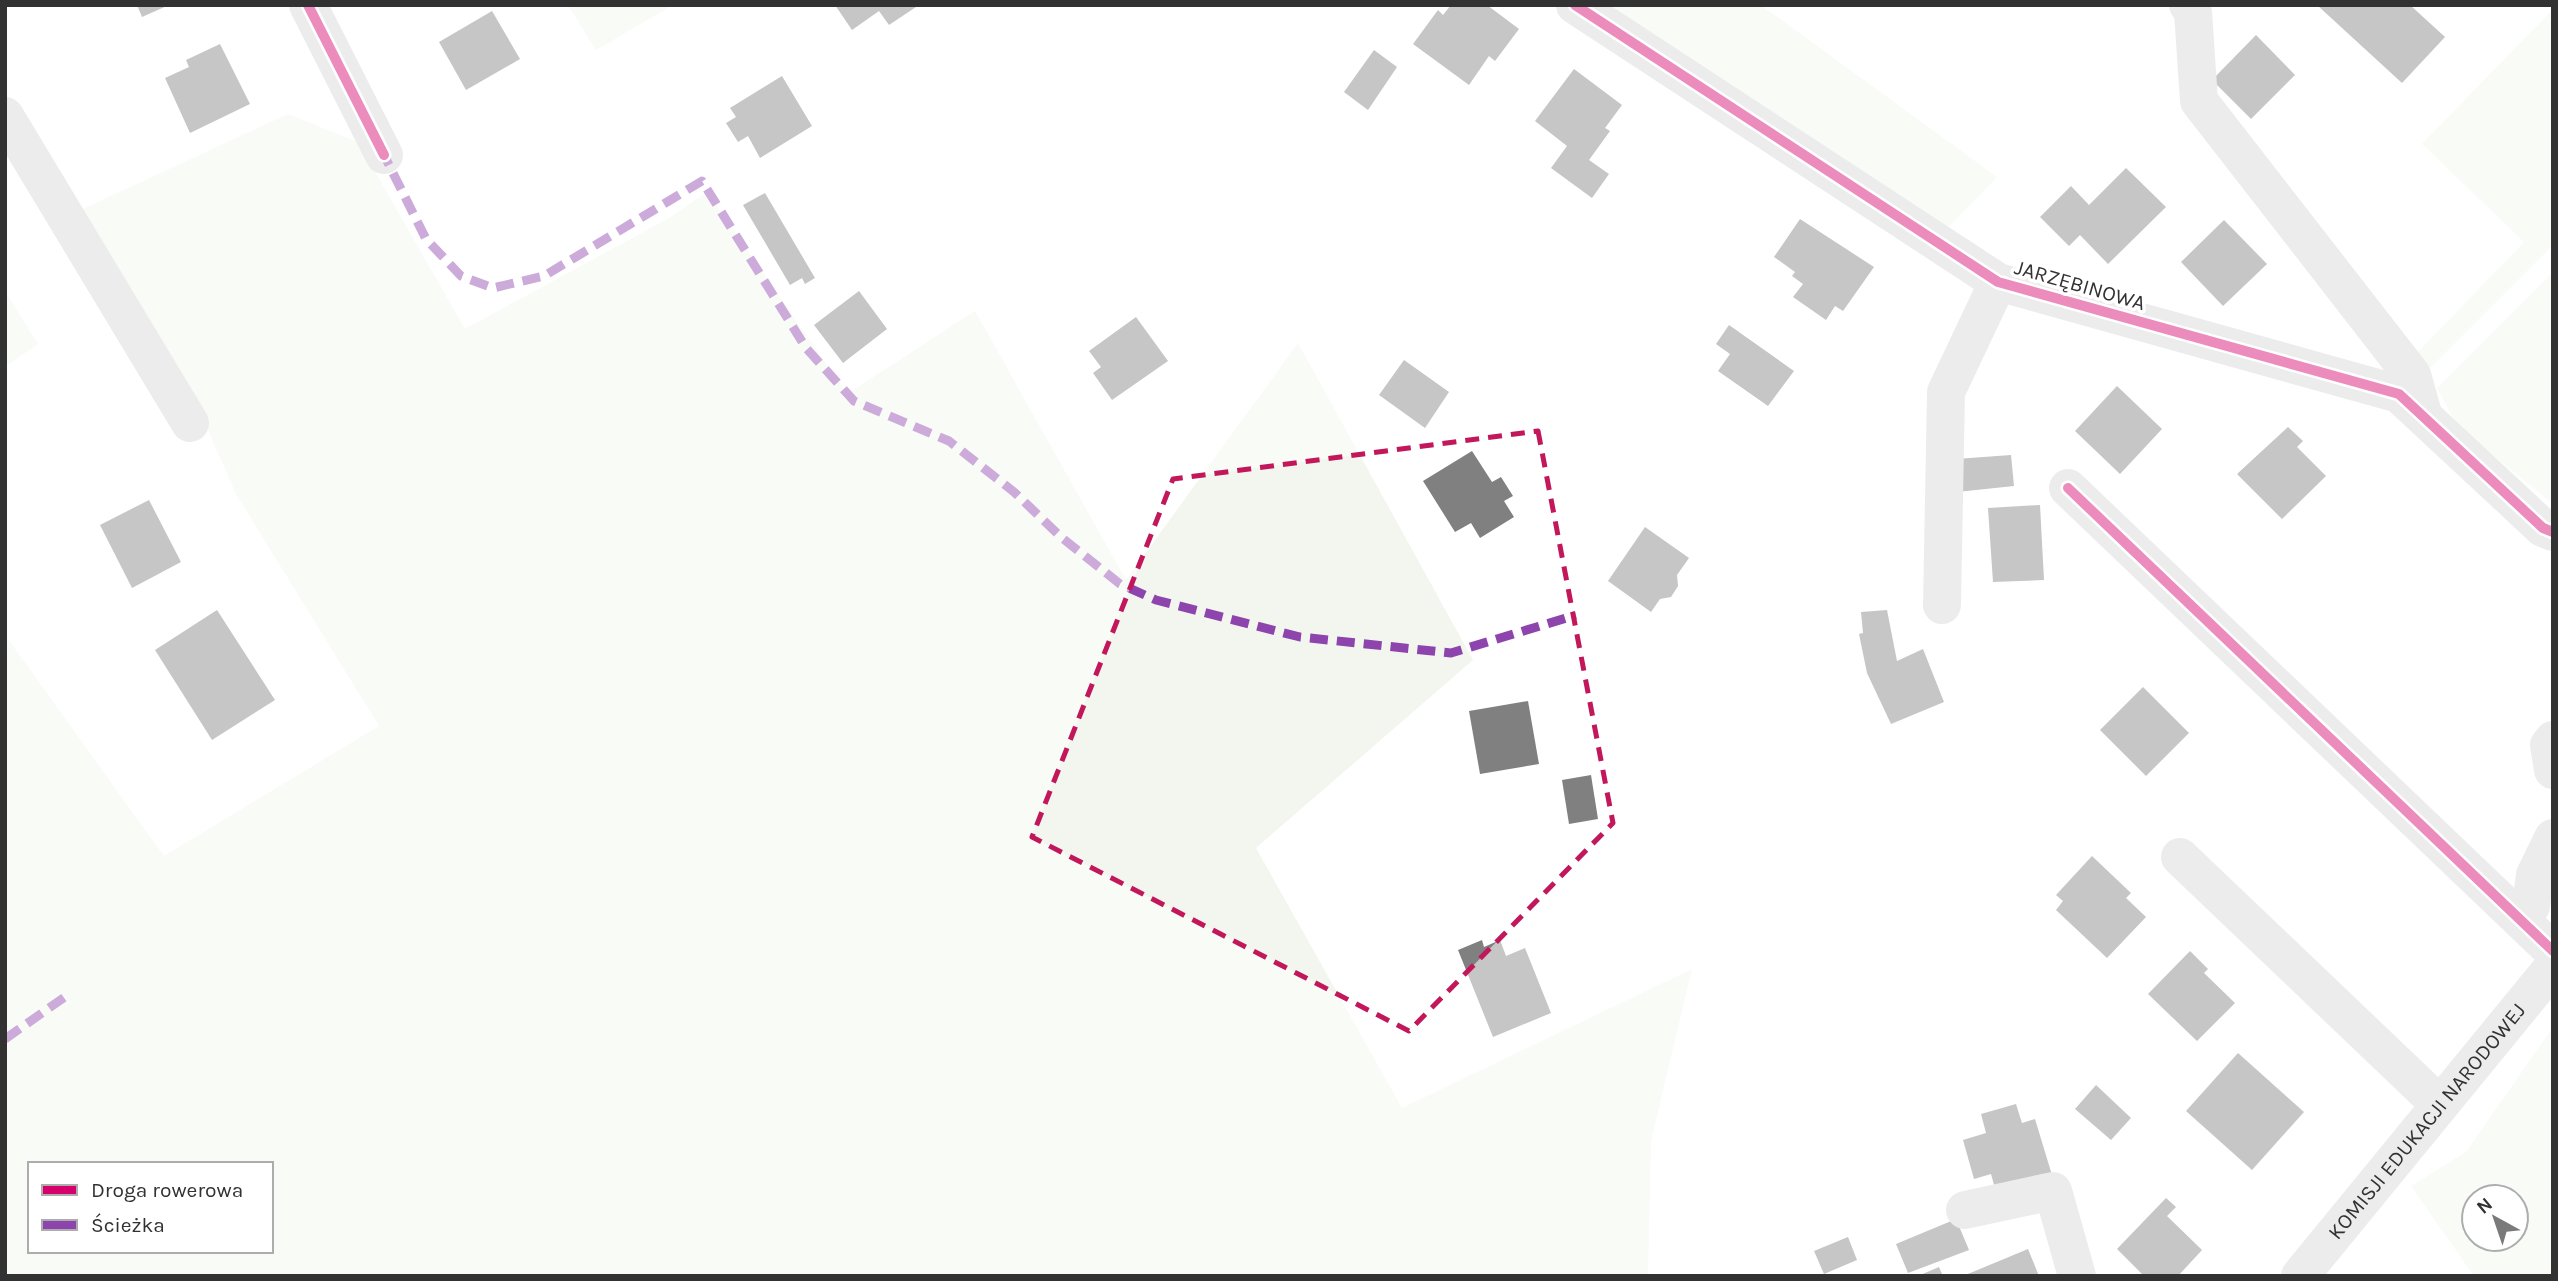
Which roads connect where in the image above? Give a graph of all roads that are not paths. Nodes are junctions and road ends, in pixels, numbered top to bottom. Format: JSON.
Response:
{"nodes":[{"id":1,"x":308,"y":5,"type":"edge"},
{"id":2,"x":1575,"y":5,"type":"edge"},
{"id":3,"x":2194,"y":8,"type":"edge"},
{"id":4,"x":5,"y":116,"type":"edge"},
{"id":5,"x":384,"y":155,"type":"dead end"},
{"id":6,"x":1998,"y":282,"type":"junction"},
{"id":7,"x":2423,"y":414,"type":"junction"},
{"id":8,"x":190,"y":423,"type":"dead end"},
{"id":9,"x":2068,"y":488,"type":"dead end"},
{"id":10,"x":2553,"y":532,"type":"edge"},
{"id":11,"x":1942,"y":605,"type":"dead end"},
{"id":12,"x":2553,"y":740,"type":"edge"},
{"id":13,"x":2553,"y":770,"type":"edge"},
{"id":14,"x":2553,"y":838,"type":"edge"},
{"id":15,"x":2180,"y":857,"type":"dead end"},
{"id":16,"x":2535,"y":906,"type":"edge"},
{"id":17,"x":2550,"y":975,"type":"edge"},
{"id":18,"x":2440,"y":1105,"type":"junction"},
{"id":19,"x":1965,"y":1210,"type":"dead end"},
{"id":20,"x":2077,"y":1276,"type":"edge"},
{"id":21,"x":2300,"y":1276,"type":"edge"}],
"edges":[{"from":1,"to":5,"type":"street"},
{"from":2,"to":6,"type":"street","name":"JARZĘBINOWA"},
{"from":3,"to":7,"type":"street"},
{"from":4,"to":8,"type":"street"},
{"from":6,"to":7,"type":"street","name":"JARZĘBINOWA"},
{"from":6,"to":11,"type":"street"},
{"from":7,"to":10,"type":"street","name":"JARZĘBINOWA"},
{"from":9,"to":16,"type":"street"},
{"from":12,"to":13,"type":"street"},
{"from":14,"to":16,"type":"street"},
{"from":15,"to":18,"type":"street"},
{"from":16,"to":17,"type":"street"},
{"from":17,"to":18,"type":"street","name":"KOMISJI EDUKACJI NARODOWEJ"},
{"from":18,"to":21,"type":"street","name":"KOMISJI EDUKACJI NARODOWEJ"},
{"from":19,"to":20,"type":"street"}]}
